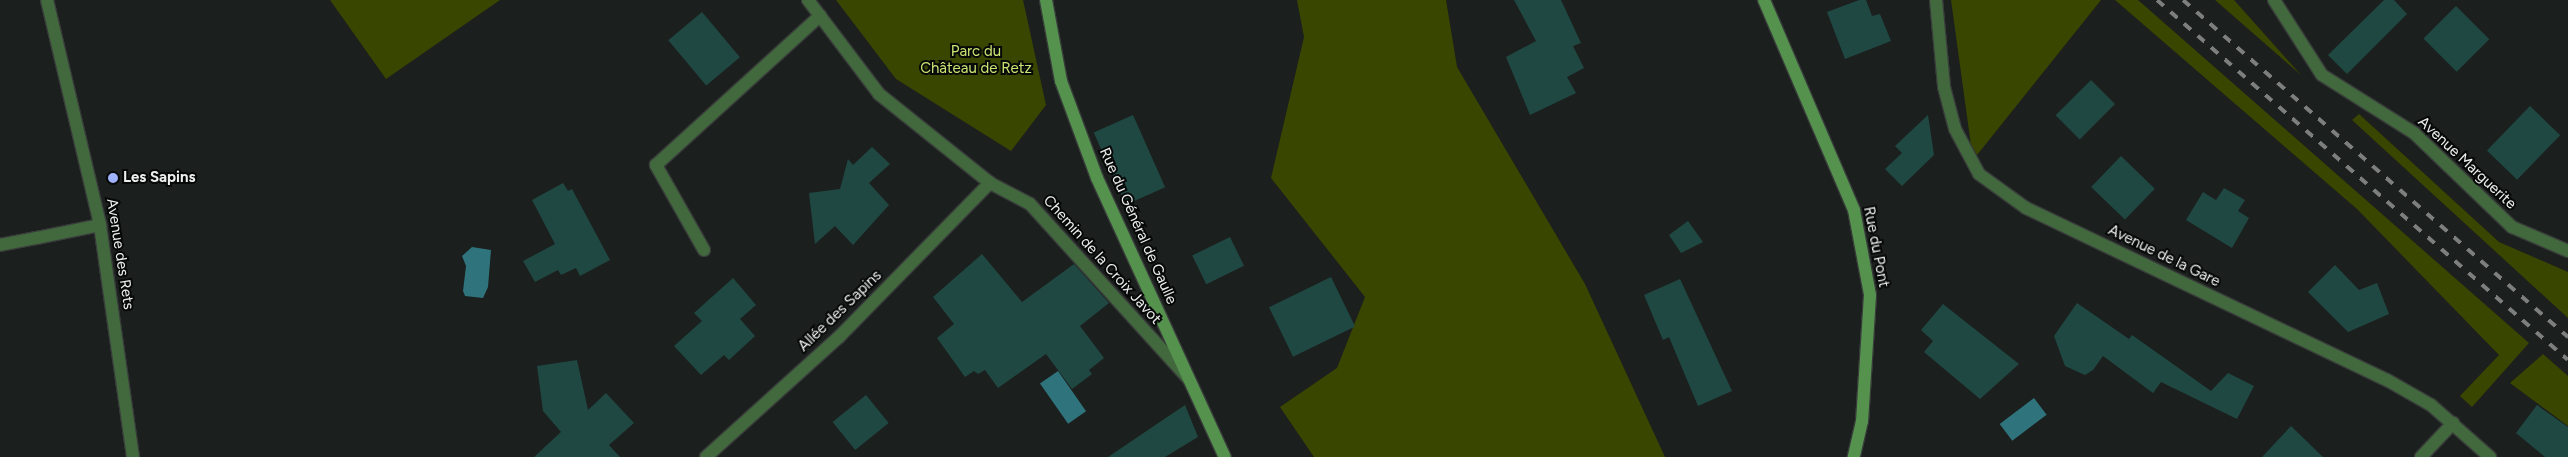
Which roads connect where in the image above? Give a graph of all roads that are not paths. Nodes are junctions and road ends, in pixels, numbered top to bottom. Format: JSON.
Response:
{"nodes":[{"id":1,"x":47,"y":0,"type":"edge"},
{"id":2,"x":808,"y":0,"type":"edge"},
{"id":3,"x":1046,"y":0,"type":"edge"},
{"id":4,"x":1764,"y":0,"type":"edge"},
{"id":5,"x":1936,"y":0,"type":"edge"},
{"id":6,"x":2274,"y":0,"type":"edge"},
{"id":7,"x":820,"y":16,"type":"junction"},
{"id":8,"x":990,"y":183,"type":"junction"},
{"id":9,"x":100,"y":224,"type":"junction"},
{"id":10,"x":0,"y":244,"type":"edge"},
{"id":11,"x":704,"y":250,"type":"dead end"},
{"id":12,"x":2568,"y":251,"type":"edge"},
{"id":13,"x":1194,"y":385,"type":"junction"},
{"id":14,"x":2453,"y":423,"type":"junction"},
{"id":15,"x":133,"y":457,"type":"edge"},
{"id":16,"x":706,"y":457,"type":"edge"},
{"id":17,"x":1225,"y":457,"type":"edge"},
{"id":18,"x":1854,"y":457,"type":"edge"},
{"id":19,"x":2421,"y":457,"type":"edge"},
{"id":20,"x":2490,"y":457,"type":"edge"}],
"edges":[{"from":1,"to":9,"type":"street","name":"Avenue des Rets"},
{"from":2,"to":7,"type":"street","name":"Chemin de la Croix Javot"},
{"from":3,"to":13,"type":"street","name":"Rue du Général de Gaulle"},
{"from":4,"to":18,"type":"street","name":"Rue du Pont"},
{"from":5,"to":14,"type":"street","name":"Avenue de la Gare"},
{"from":6,"to":12,"type":"street","name":"Avenue Marguerite"},
{"from":7,"to":8,"type":"street","name":"Chemin de la Croix Javot"},
{"from":7,"to":11,"type":"street"},
{"from":8,"to":13,"type":"street","name":"Chemin de la Croix Javot"},
{"from":8,"to":16,"type":"street","name":"Allée des Sapins"},
{"from":9,"to":10,"type":"street"},
{"from":9,"to":15,"type":"street","name":"Avenue des Rets"},
{"from":13,"to":17,"type":"street","name":"Rue du Général de Gaulle"},
{"from":14,"to":19,"type":"street"},
{"from":14,"to":20,"type":"street","name":"Avenue de la Gare"}]}
